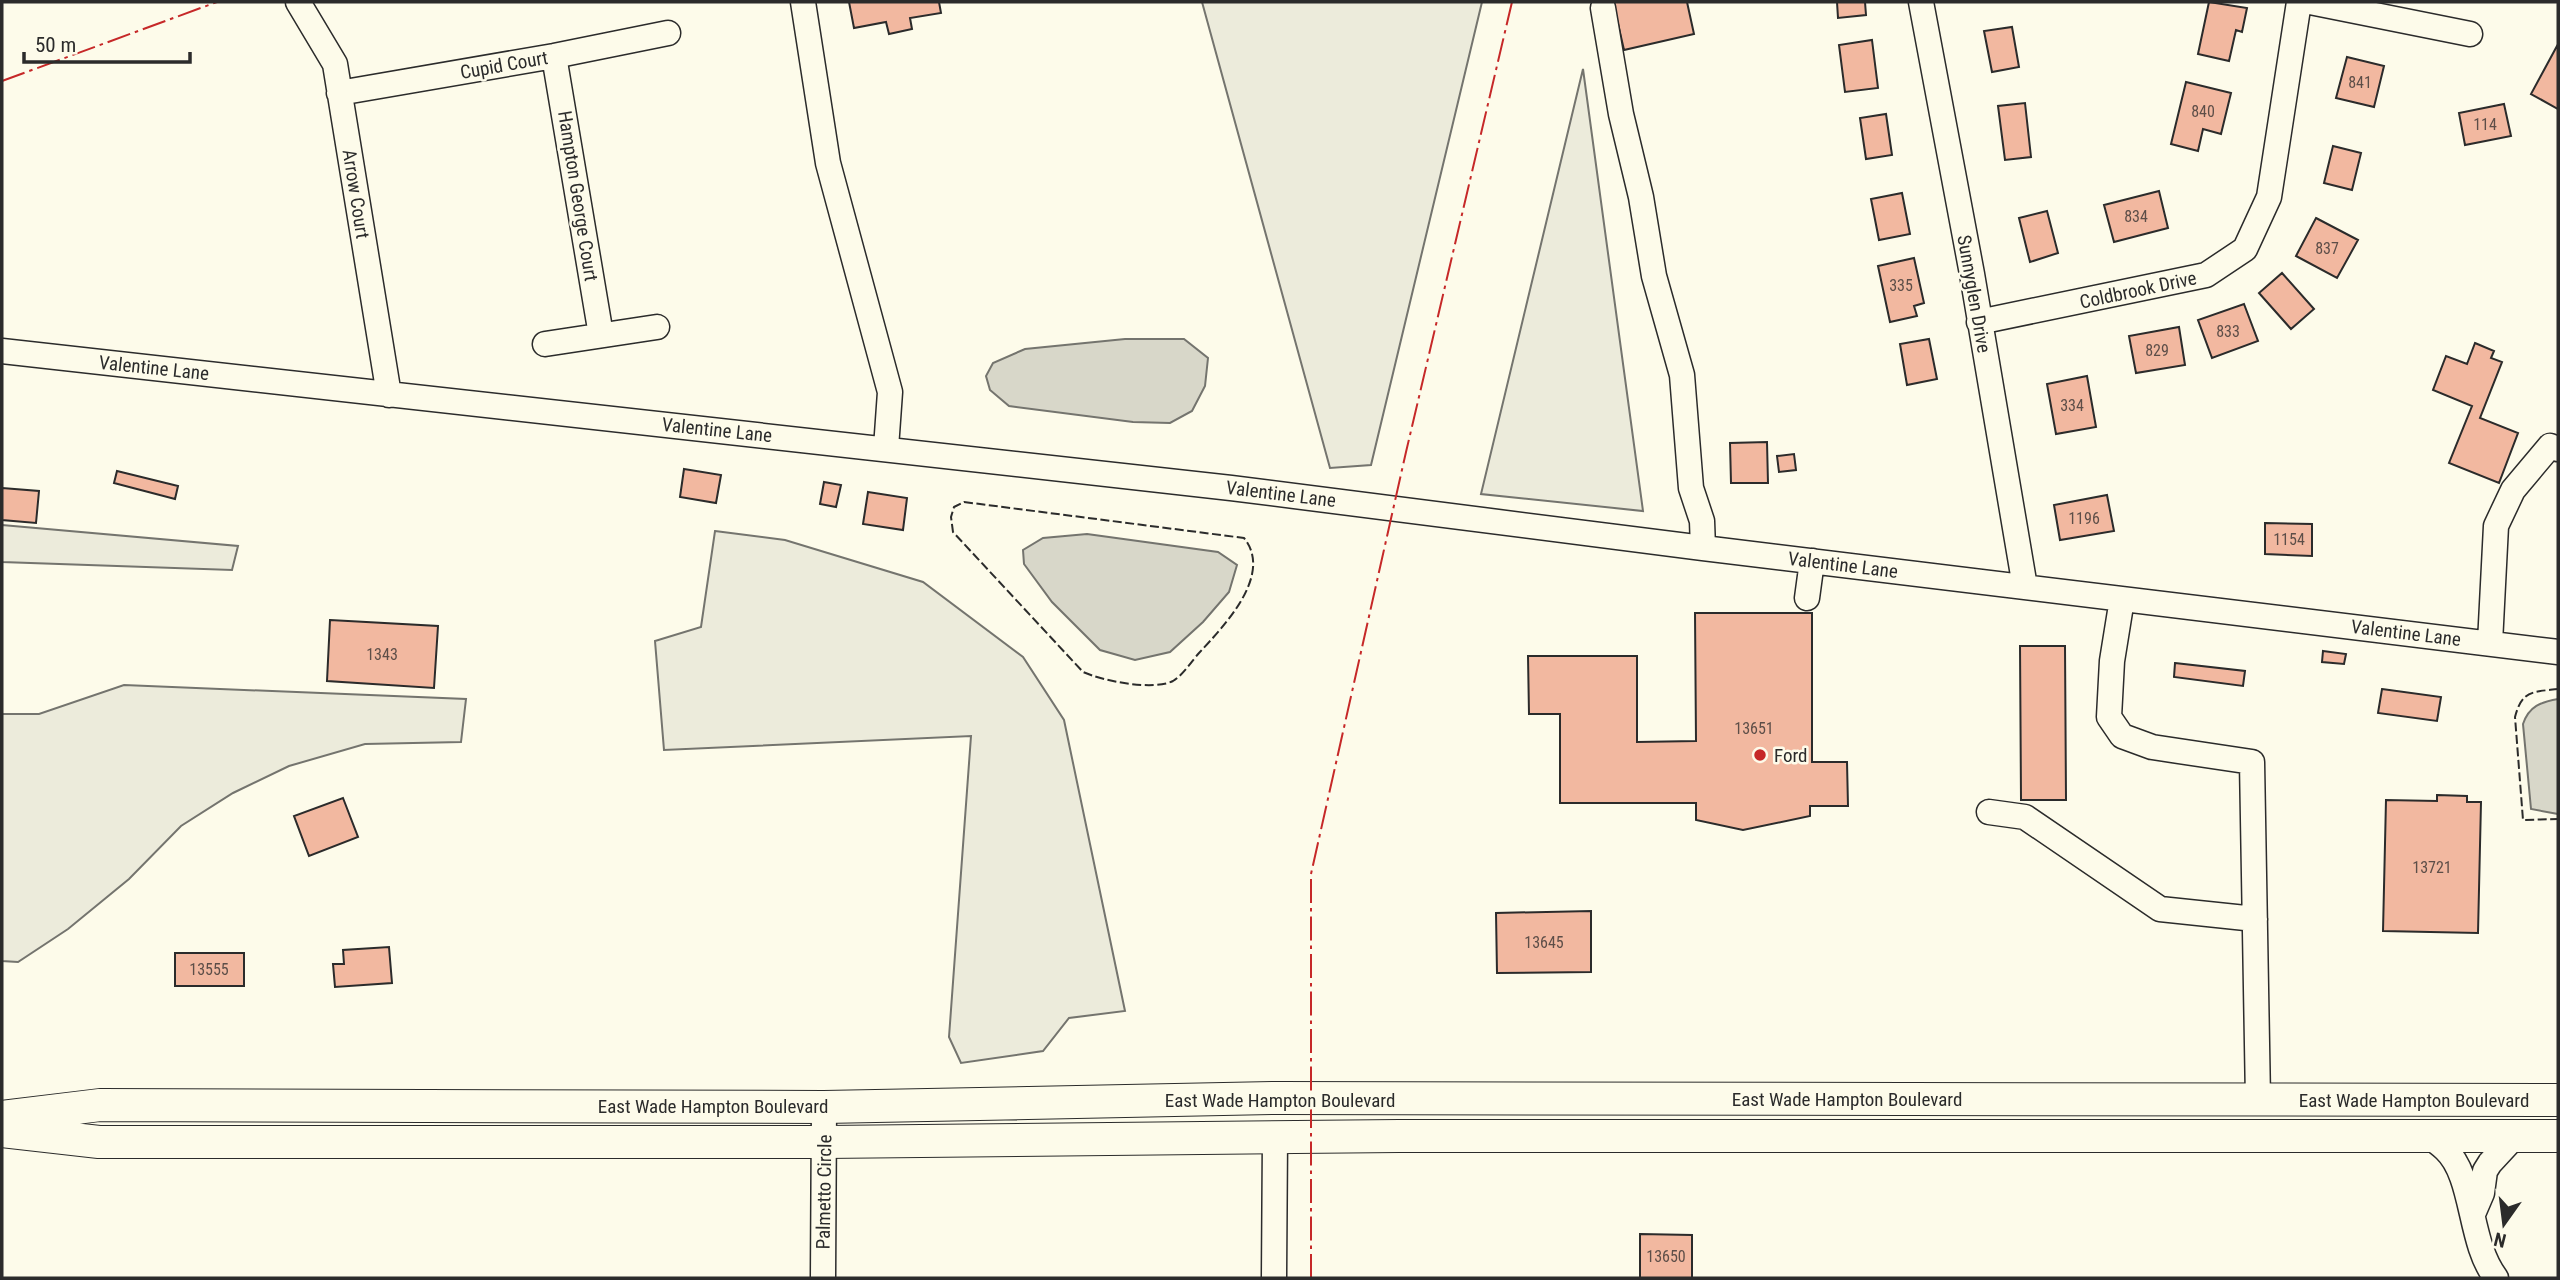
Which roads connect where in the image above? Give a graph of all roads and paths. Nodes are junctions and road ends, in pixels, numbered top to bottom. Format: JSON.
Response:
{"nodes":[{"id":1,"x":298,"y":2,"type":"edge"},
{"id":2,"x":803,"y":2,"type":"edge"},
{"id":3,"x":1921,"y":2,"type":"edge"},
{"id":4,"x":2299,"y":2,"type":"edge"},
{"id":5,"x":2310,"y":2,"type":"edge"},
{"id":6,"x":1603,"y":8,"type":"dead end"},
{"id":7,"x":668,"y":33,"type":"dead end"},
{"id":8,"x":2470,"y":34,"type":"dead end"},
{"id":9,"x":554,"y":56,"type":"junction"},
{"id":10,"x":339,"y":93,"type":"junction"},
{"id":11,"x":1979,"y":322,"type":"junction"},
{"id":12,"x":657,"y":327,"type":"dead end"},
{"id":13,"x":601,"y":335,"type":"junction"},
{"id":14,"x":545,"y":344,"type":"dead end"},
{"id":15,"x":2,"y":351,"type":"edge"},
{"id":16,"x":388,"y":395,"type":"junction"},
{"id":17,"x":886,"y":448,"type":"junction"},
{"id":18,"x":2558,"y":449,"type":"edge"},
{"id":19,"x":1703,"y":548,"type":"junction"},
{"id":20,"x":1812,"y":561,"type":"junction"},
{"id":21,"x":2025,"y":587,"type":"junction"},
{"id":22,"x":1807,"y":598,"type":"dead end"},
{"id":23,"x":2122,"y":599,"type":"junction"},
{"id":24,"x":2490,"y":643,"type":"junction"},
{"id":25,"x":2558,"y":652,"type":"edge"},
{"id":26,"x":1989,"y":812,"type":"dead end"},
{"id":27,"x":2255,"y":919,"type":"junction"},
{"id":28,"x":2258,"y":1100,"type":"junction"},
{"id":29,"x":2558,"y":1100,"type":"edge"},
{"id":30,"x":273,"y":1105,"type":"junction"},
{"id":31,"x":551,"y":1106,"type":"junction"},
{"id":32,"x":719,"y":1106,"type":"junction"},
{"id":33,"x":824,"y":1107,"type":"junction"},
{"id":34,"x":2,"y":1117,"type":"edge"},
{"id":35,"x":2,"y":1131,"type":"edge"},
{"id":36,"x":2258,"y":1136,"type":"junction"},
{"id":37,"x":2428,"y":1136,"type":"junction"},
{"id":38,"x":2515,"y":1136,"type":"junction"},
{"id":39,"x":2558,"y":1136,"type":"edge"},
{"id":40,"x":1275,"y":1137,"type":"junction"},
{"id":41,"x":272,"y":1142,"type":"junction"},
{"id":42,"x":550,"y":1142,"type":"junction"},
{"id":43,"x":719,"y":1142,"type":"junction"},
{"id":44,"x":825,"y":1142,"type":"junction"},
{"id":45,"x":2473,"y":1214,"type":"junction"},
{"id":46,"x":823,"y":1278,"type":"edge"},
{"id":47,"x":1274,"y":1278,"type":"edge"},
{"id":48,"x":2496,"y":1278,"type":"edge"}],
"edges":[{"from":1,"to":10,"type":"street","name":"Arrow Court"},
{"from":2,"to":17,"type":"street"},
{"from":3,"to":11,"type":"street","name":"Sunnyglen Drive"},
{"from":4,"to":11,"type":"street","name":"Coldbrook Drive"},
{"from":5,"to":8,"type":"street"},
{"from":6,"to":19,"type":"street"},
{"from":7,"to":9,"type":"street","name":"Cupid Court"},
{"from":9,"to":10,"type":"street","name":"Cupid Court"},
{"from":9,"to":13,"type":"street","name":"Hampton George Court"},
{"from":10,"to":16,"type":"street","name":"Arrow Court"},
{"from":11,"to":21,"type":"street","name":"Sunnyglen Drive"},
{"from":12,"to":13,"type":"street"},
{"from":13,"to":14,"type":"street"},
{"from":15,"to":16,"type":"street","name":"Valentine Lane"},
{"from":16,"to":17,"type":"street","name":"Valentine Lane"},
{"from":17,"to":19,"type":"street","name":"Valentine Lane"},
{"from":18,"to":24,"type":"street"},
{"from":19,"to":20,"type":"street","name":"Valentine Lane"},
{"from":20,"to":21,"type":"street","name":"Valentine Lane"},
{"from":20,"to":22,"type":"street"},
{"from":21,"to":23,"type":"street","name":"Valentine Lane"},
{"from":23,"to":24,"type":"street","name":"Valentine Lane"},
{"from":23,"to":27,"type":"street"},
{"from":24,"to":25,"type":"street","name":"Valentine Lane"},
{"from":26,"to":27,"type":"street"},
{"from":27,"to":28,"type":"street"},
{"from":28,"to":29,"type":"main road","name":"East Wade Hampton Boulevard"},
{"from":28,"to":33,"type":"main road","name":"East Wade Hampton Boulevard"},
{"from":28,"to":36,"type":"main road"},
{"from":30,"to":31,"type":"main road","name":"East Wade Hampton Boulevard"},
{"from":30,"to":34,"type":"main road","name":"East Wade Hampton Boulevard"},
{"from":30,"to":41,"type":"main road"},
{"from":31,"to":32,"type":"main road","name":"East Wade Hampton Boulevard"},
{"from":31,"to":42,"type":"main road"},
{"from":32,"to":33,"type":"main road","name":"East Wade Hampton Boulevard"},
{"from":32,"to":43,"type":"main road"},
{"from":33,"to":44,"type":"street","name":"Palmetto Circle"},
{"from":35,"to":41,"type":"main road","name":"East Wade Hampton Boulevard"},
{"from":36,"to":37,"type":"main road","name":"East Wade Hampton Boulevard"},
{"from":36,"to":40,"type":"main road","name":"East Wade Hampton Boulevard"},
{"from":37,"to":38,"type":"main road","name":"East Wade Hampton Boulevard"},
{"from":37,"to":45,"type":"street"},
{"from":38,"to":39,"type":"main road","name":"East Wade Hampton Boulevard"},
{"from":38,"to":45,"type":"street"},
{"from":40,"to":44,"type":"main road","name":"East Wade Hampton Boulevard"},
{"from":40,"to":47,"type":"street"},
{"from":41,"to":42,"type":"main road","name":"East Wade Hampton Boulevard"},
{"from":42,"to":43,"type":"main road","name":"East Wade Hampton Boulevard"},
{"from":43,"to":44,"type":"main road","name":"East Wade Hampton Boulevard"},
{"from":44,"to":46,"type":"street","name":"Palmetto Circle"},
{"from":45,"to":48,"type":"street"}]}
